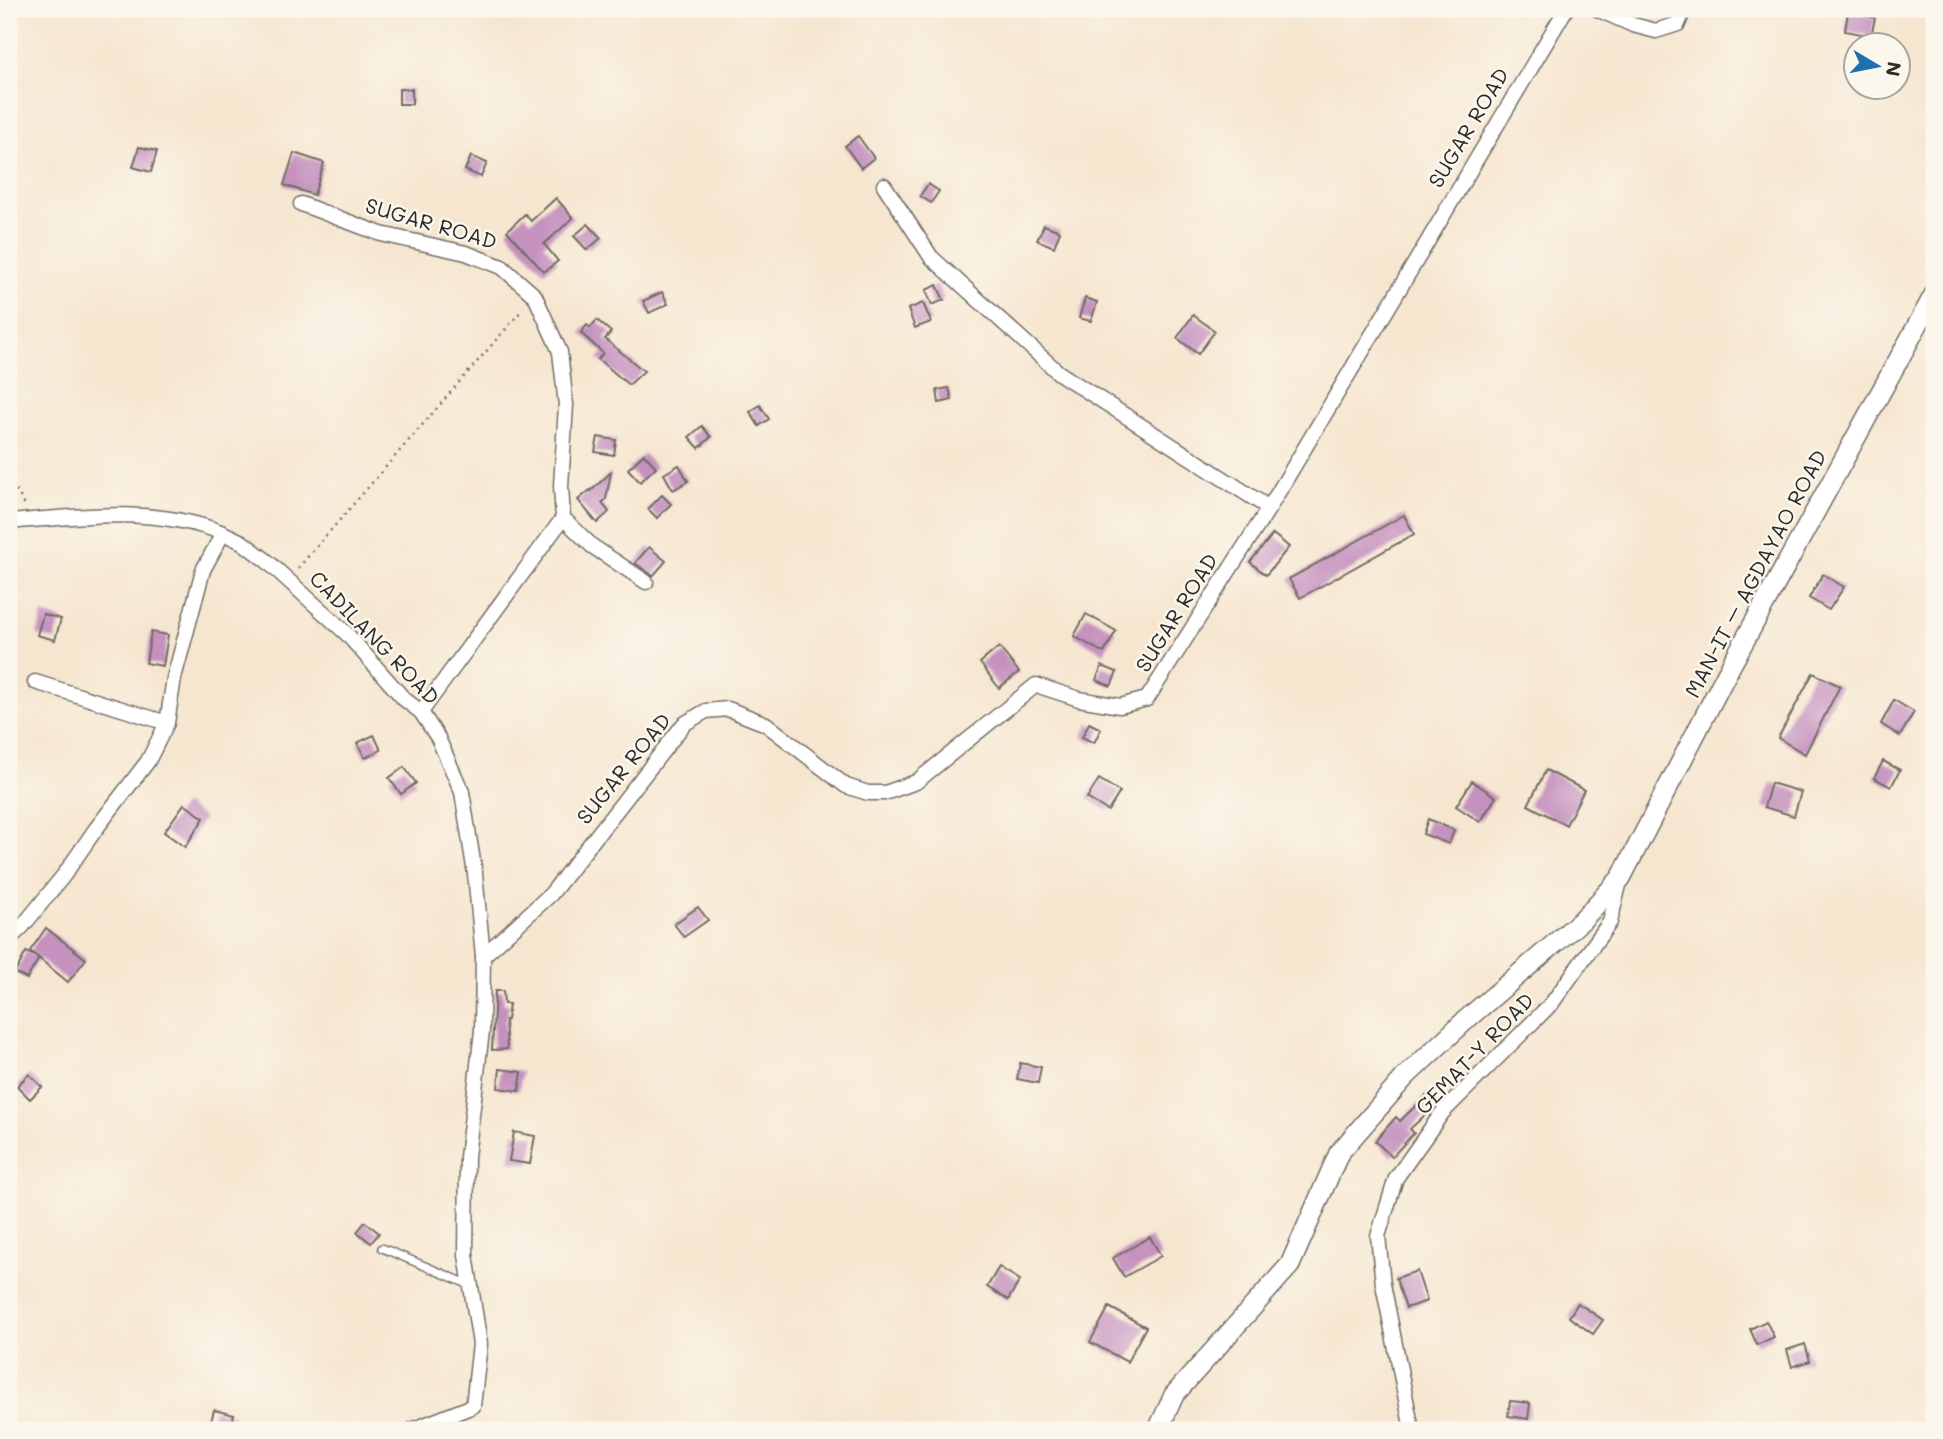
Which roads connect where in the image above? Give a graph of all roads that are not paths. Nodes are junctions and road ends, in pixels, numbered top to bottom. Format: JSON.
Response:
{"nodes":[{"id":1,"x":1566,"y":9,"type":"edge"},
{"id":2,"x":1597,"y":9,"type":"edge"},
{"id":3,"x":1684,"y":9,"type":"edge"},
{"id":4,"x":884,"y":185,"type":"dead end"},
{"id":5,"x":301,"y":204,"type":"dead end"},
{"id":6,"x":1934,"y":295,"type":"edge"},
{"id":7,"x":1269,"y":508,"type":"junction"},
{"id":8,"x":563,"y":518,"type":"junction"},
{"id":9,"x":9,"y":522,"type":"edge"},
{"id":10,"x":223,"y":533,"type":"junction"},
{"id":11,"x":646,"y":582,"type":"dead end"},
{"id":12,"x":35,"y":682,"type":"dead end"},
{"id":13,"x":421,"y":712,"type":"junction"},
{"id":14,"x":167,"y":723,"type":"junction"},
{"id":15,"x":1621,"y":878,"type":"junction"},
{"id":16,"x":9,"y":939,"type":"edge"},
{"id":17,"x":483,"y":956,"type":"junction"},
{"id":18,"x":382,"y":1248,"type":"dead end"},
{"id":19,"x":470,"y":1285,"type":"junction"},
{"id":20,"x":412,"y":1430,"type":"edge"},
{"id":21,"x":1158,"y":1430,"type":"edge"},
{"id":22,"x":1412,"y":1430,"type":"edge"}],
"edges":[{"from":1,"to":7,"type":"street","name":"SUGAR ROAD"},
{"from":2,"to":3,"type":"street"},
{"from":4,"to":7,"type":"street"},
{"from":5,"to":8,"type":"street","name":"SUGAR ROAD"},
{"from":6,"to":15,"type":"street","name":"MAN-IT – AGDAYAO ROAD"},
{"from":7,"to":17,"type":"street","name":"SUGAR ROAD"},
{"from":8,"to":11,"type":"street"},
{"from":8,"to":13,"type":"street"},
{"from":9,"to":10,"type":"street","name":"CADILANG ROAD"},
{"from":10,"to":13,"type":"street","name":"CADILANG ROAD"},
{"from":10,"to":14,"type":"street"},
{"from":12,"to":14,"type":"street"},
{"from":13,"to":17,"type":"street","name":"CADILANG ROAD"},
{"from":14,"to":16,"type":"street"},
{"from":15,"to":21,"type":"street","name":"MAN-IT – AGDAYAO ROAD"},
{"from":15,"to":22,"type":"street","name":"GEMAT-Y ROAD"},
{"from":17,"to":19,"type":"street","name":"CADILANG ROAD"},
{"from":18,"to":19,"type":"lane"},
{"from":19,"to":20,"type":"street","name":"CADILANG ROAD"}]}
